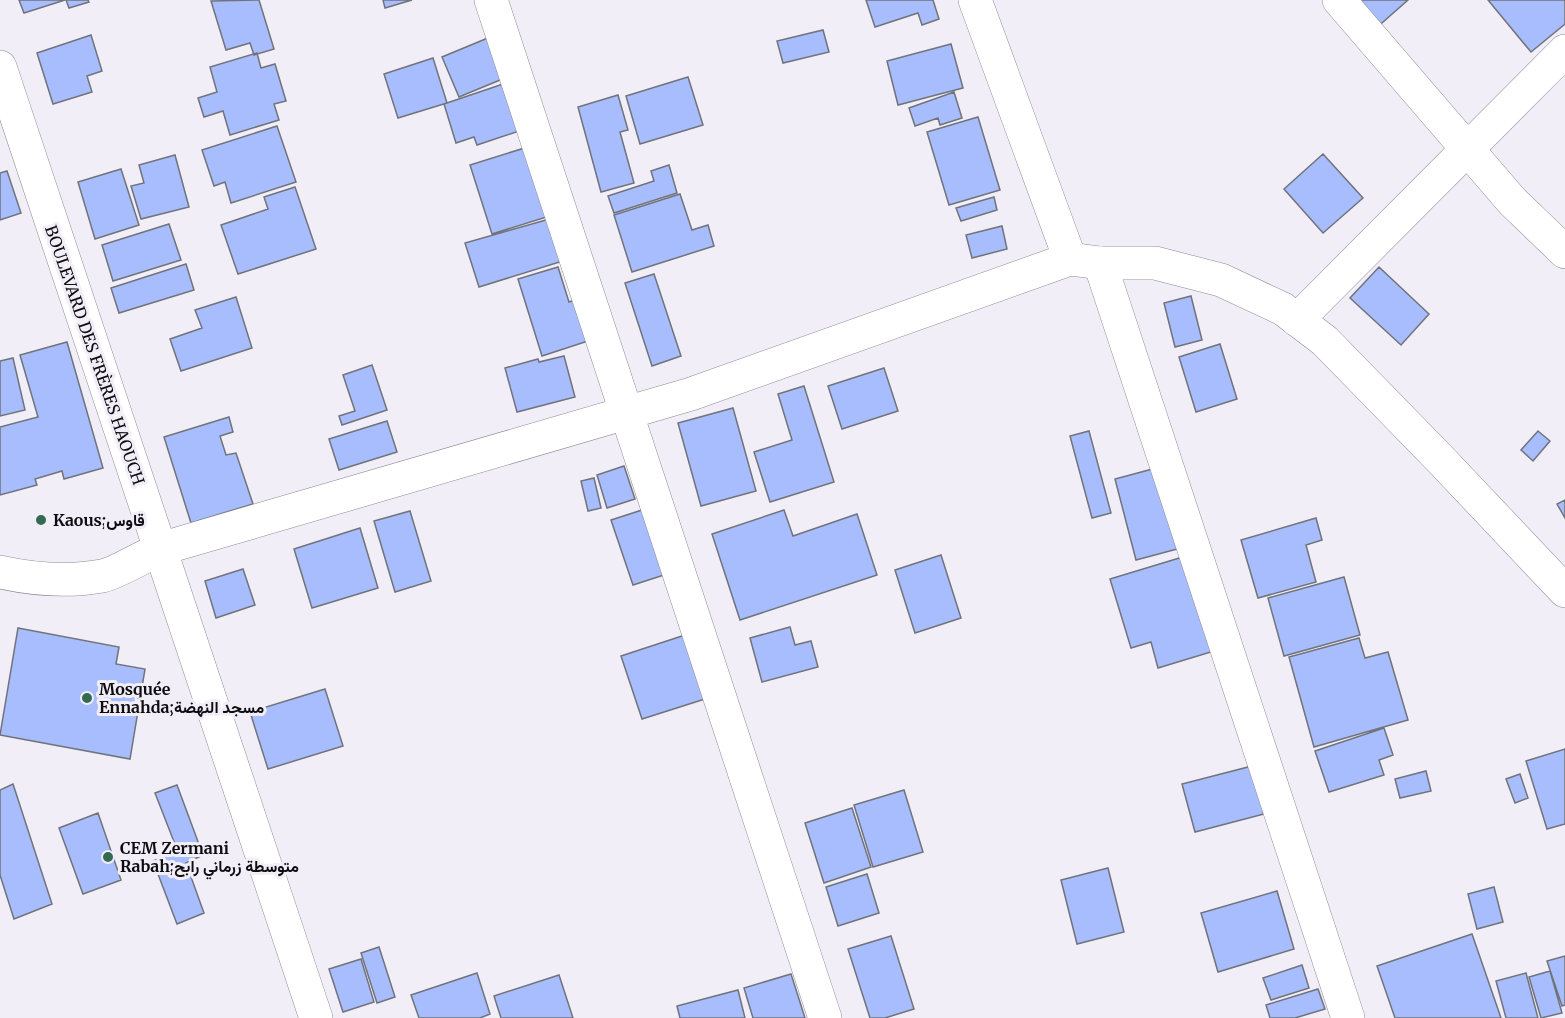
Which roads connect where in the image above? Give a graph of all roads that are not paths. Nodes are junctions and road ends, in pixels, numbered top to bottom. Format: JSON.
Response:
{"nodes":[{"id":1,"x":491,"y":0,"type":"edge"},
{"id":2,"x":975,"y":0,"type":"edge"},
{"id":3,"x":1339,"y":0,"type":"edge"},
{"id":4,"x":1565,"y":51,"type":"edge"},
{"id":5,"x":0,"y":67,"type":"edge"},
{"id":6,"x":11,"y":141,"type":"edge"},
{"id":7,"x":1468,"y":148,"type":"junction"},
{"id":8,"x":1565,"y":252,"type":"edge"},
{"id":9,"x":1085,"y":261,"type":"junction"},
{"id":10,"x":1297,"y":320,"type":"junction"},
{"id":11,"x":628,"y":413,"type":"junction"},
{"id":12,"x":160,"y":549,"type":"junction"},
{"id":13,"x":0,"y":573,"type":"edge"},
{"id":14,"x":1565,"y":591,"type":"edge"},
{"id":15,"x":316,"y":1018,"type":"edge"},
{"id":16,"x":825,"y":1018,"type":"edge"},
{"id":17,"x":1348,"y":1018,"type":"edge"}],
"edges":[{"from":1,"to":11,"type":"street"},
{"from":2,"to":9,"type":"street"},
{"from":3,"to":7,"type":"street"},
{"from":4,"to":7,"type":"street"},
{"from":5,"to":6,"type":"street","name":"BOULEVARD DES FRÈRES HAOUCH"},
{"from":6,"to":12,"type":"street","name":"BOULEVARD DES FRÈRES HAOUCH"},
{"from":7,"to":8,"type":"street"},
{"from":7,"to":10,"type":"street"},
{"from":9,"to":10,"type":"street"},
{"from":9,"to":11,"type":"street"},
{"from":9,"to":17,"type":"street"},
{"from":10,"to":14,"type":"street"},
{"from":11,"to":12,"type":"street"},
{"from":11,"to":16,"type":"street"},
{"from":12,"to":13,"type":"street"},
{"from":12,"to":15,"type":"street","name":"BOULEVARD DES FRÈRES HAOUCH"}]}
